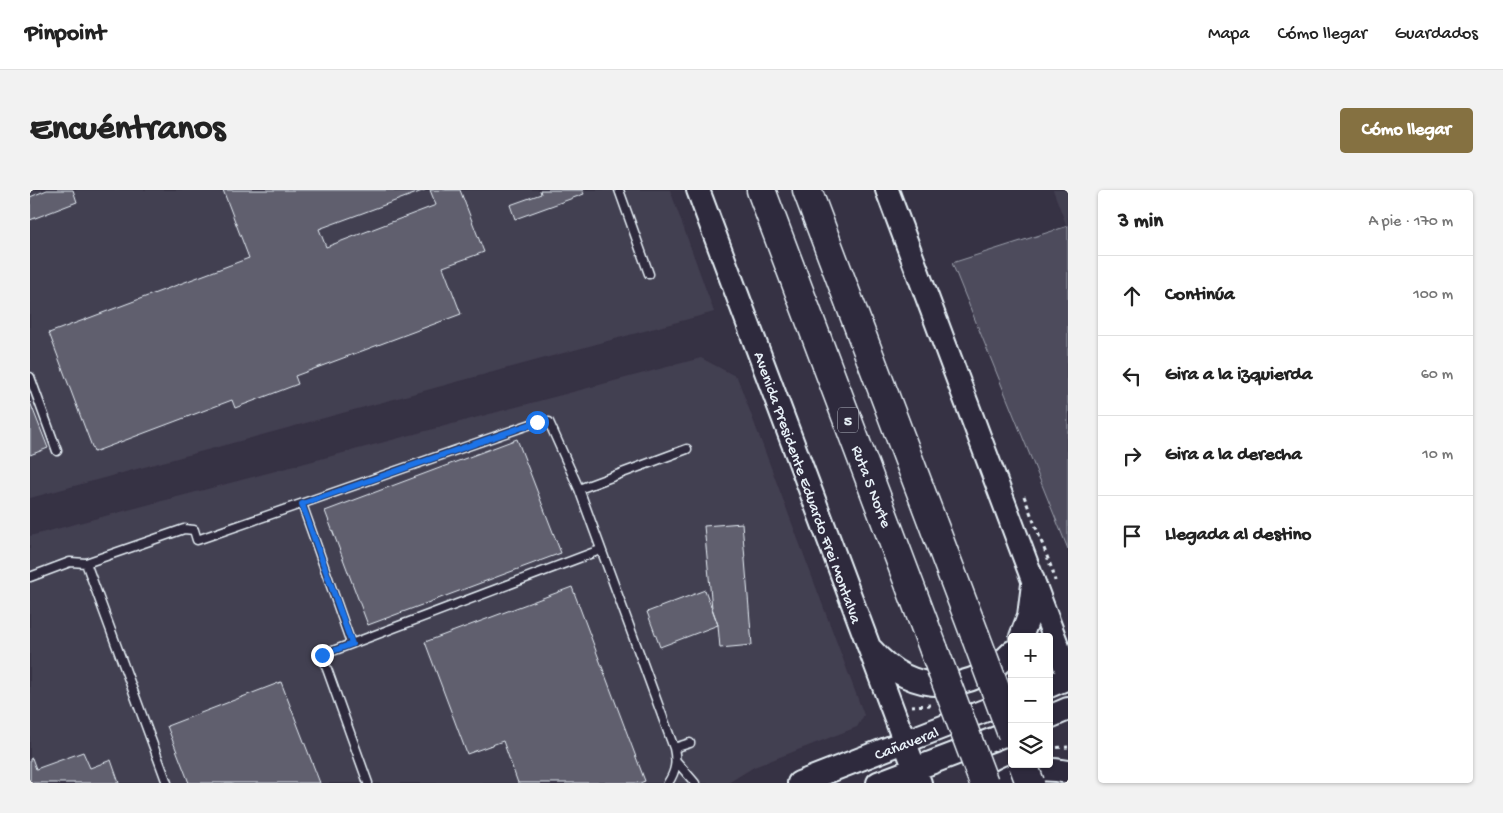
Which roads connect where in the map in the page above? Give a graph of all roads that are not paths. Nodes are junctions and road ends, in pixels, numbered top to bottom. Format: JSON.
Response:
{"nodes":[{"id":1,"x":619,"y":190,"type":"edge"},
{"id":2,"x":698,"y":190,"type":"edge"},
{"id":3,"x":761,"y":190,"type":"edge"},
{"id":4,"x":807,"y":190,"type":"edge"},
{"id":5,"x":887,"y":190,"type":"edge"},
{"id":6,"x":649,"y":274,"type":"dead end"},
{"id":7,"x":30,"y":377,"type":"edge"},
{"id":8,"x":687,"y":449,"type":"dead end"},
{"id":9,"x":57,"y":451,"type":"dead end"},
{"id":10,"x":579,"y":489,"type":"junction"},
{"id":11,"x":302,"y":504,"type":"junction"},
{"id":12,"x":600,"y":550,"type":"junction"},
{"id":13,"x":86,"y":563,"type":"junction"},
{"id":14,"x":30,"y":577,"type":"edge"},
{"id":15,"x":1034,"y":581,"type":"junction"},
{"id":16,"x":1023,"y":633,"type":"edge"},
{"id":17,"x":865,"y":638,"type":"junction"},
{"id":18,"x":352,"y":644,"type":"junction"},
{"id":19,"x":1008,"y":656,"type":"edge"},
{"id":20,"x":1068,"y":674,"type":"edge"},
{"id":21,"x":1068,"y":678,"type":"edge"},
{"id":22,"x":1053,"y":684,"type":"edge"},
{"id":23,"x":1008,"y":702,"type":"edge"},
{"id":24,"x":1068,"y":709,"type":"edge"},
{"id":25,"x":1053,"y":715,"type":"edge"},
{"id":26,"x":1008,"y":723,"type":"edge"},
{"id":27,"x":1008,"y":735,"type":"edge"},
{"id":28,"x":690,"y":742,"type":"dead end"},
{"id":29,"x":904,"y":743,"type":"junction"},
{"id":30,"x":674,"y":748,"type":"junction"},
{"id":31,"x":677,"y":762,"type":"junction"},
{"id":32,"x":1024,"y":768,"type":"edge"},
{"id":33,"x":1068,"y":772,"type":"edge"},
{"id":34,"x":917,"y":776,"type":"edge"},
{"id":35,"x":167,"y":783,"type":"edge"},
{"id":36,"x":368,"y":783,"type":"edge"},
{"id":37,"x":668,"y":783,"type":"edge"},
{"id":38,"x":695,"y":783,"type":"edge"},
{"id":39,"x":799,"y":783,"type":"edge"},
{"id":40,"x":878,"y":783,"type":"edge"},
{"id":41,"x":984,"y":783,"type":"edge"},
{"id":42,"x":998,"y":783,"type":"edge"},
{"id":43,"x":1030,"y":783,"type":"edge"}],
"edges":[{"from":1,"to":6,"type":"lane"},
{"from":2,"to":17,"type":"main road","name":"Avenida Presidente Eduardo Frei Montalva"},
{"from":3,"to":41,"type":"highway","name":"Ruta 5 Norte","number":"5","bridge":true},
{"from":4,"to":26,"type":"highway","bridge":true},
{"from":5,"to":15,"type":"main road"},
{"from":7,"to":9,"type":"lane"},
{"from":8,"to":10,"type":"lane"},
{"from":10,"to":11,"type":"lane"},
{"from":10,"to":12,"type":"lane"},
{"from":11,"to":13,"type":"lane"},
{"from":11,"to":18,"type":"lane"},
{"from":12,"to":18,"type":"lane"},
{"from":12,"to":30,"type":"lane"},
{"from":13,"to":14,"type":"lane"},
{"from":13,"to":35,"type":"lane"},
{"from":15,"to":16,"type":"main road"},
{"from":15,"to":20,"type":"main road"},
{"from":17,"to":19,"type":"main road"},
{"from":17,"to":29,"type":"main road","name":"Avenida Presidente Eduardo Frei Montalva"},
{"from":18,"to":36,"type":"lane"},
{"from":21,"to":22,"type":"main road"},
{"from":23,"to":29,"type":"main road","name":"Cañaveral"},
{"from":24,"to":25,"type":"main road"},
{"from":27,"to":34,"type":"main road","name":"Cañaveral"},
{"from":28,"to":30,"type":"lane"},
{"from":29,"to":34,"type":"main road","name":"Avenida Presidente Eduardo Frei Montalva"},
{"from":29,"to":39,"type":"main road","name":"Cañaveral"},
{"from":30,"to":31,"type":"lane"},
{"from":31,"to":37,"type":"lane"},
{"from":31,"to":38,"type":"lane"},
{"from":32,"to":43,"type":"highway","bridge":true},
{"from":33,"to":42,"type":"main road"},
{"from":34,"to":40,"type":"main road","name":"Cañaveral"}]}
